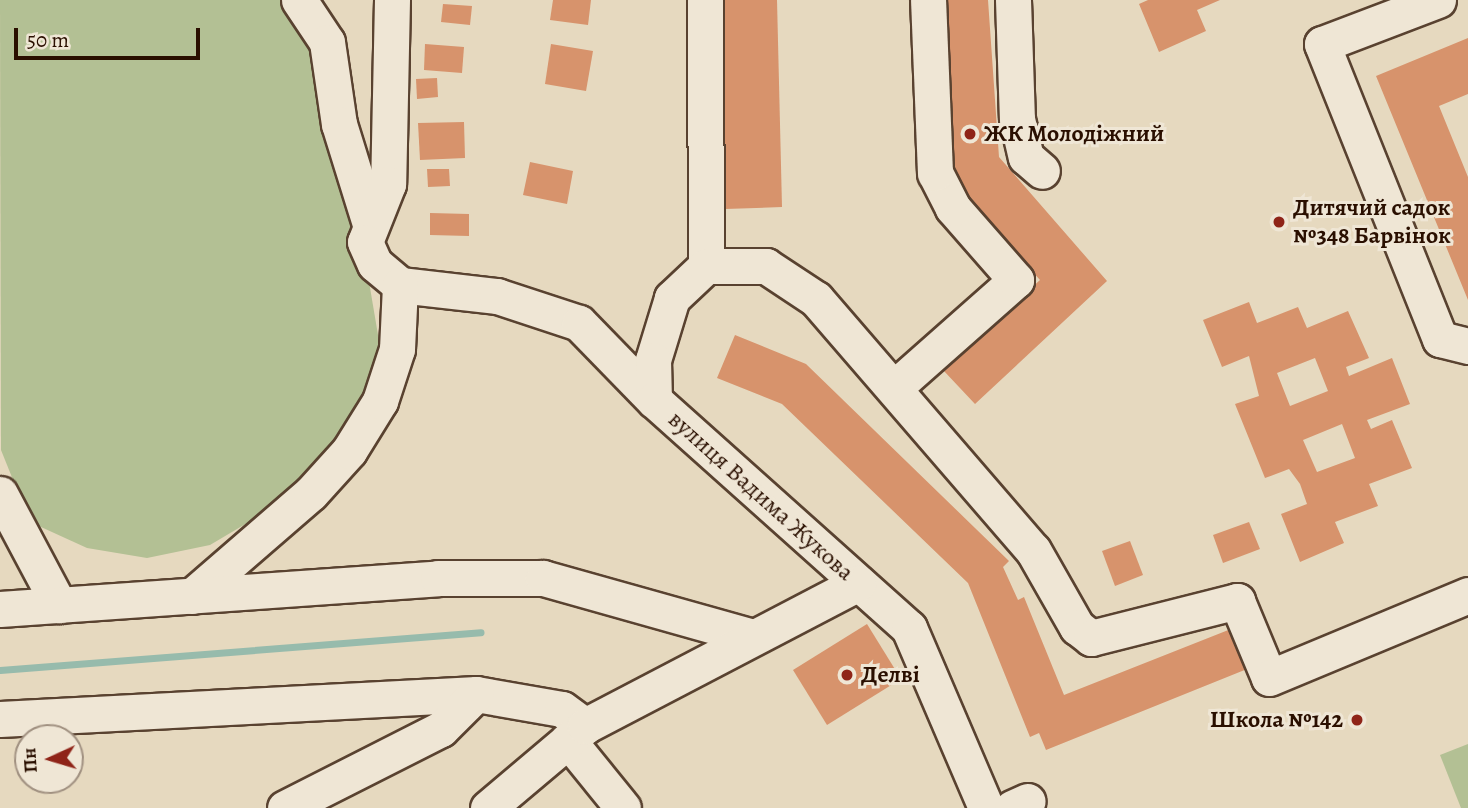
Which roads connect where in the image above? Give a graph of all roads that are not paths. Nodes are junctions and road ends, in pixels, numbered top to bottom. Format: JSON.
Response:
{"nodes":[{"id":1,"x":299,"y":0,"type":"edge"},
{"id":2,"x":392,"y":0,"type":"edge"},
{"id":3,"x":705,"y":0,"type":"edge"},
{"id":4,"x":928,"y":0,"type":"edge"},
{"id":5,"x":1013,"y":0,"type":"edge"},
{"id":6,"x":1438,"y":0,"type":"edge"},
{"id":7,"x":1042,"y":171,"type":"dead end"},
{"id":8,"x":369,"y":222,"type":"junction"},
{"id":9,"x":706,"y":266,"type":"junction"},
{"id":10,"x":400,"y":285,"type":"junction"},
{"id":11,"x":1468,"y":346,"type":"edge"},
{"id":12,"x":894,"y":388,"type":"junction"},
{"id":13,"x":654,"y":400,"type":"junction"},
{"id":14,"x":0,"y":494,"type":"edge"},
{"id":15,"x":858,"y":583,"type":"junction"},
{"id":16,"x":1468,"y":594,"type":"edge"},
{"id":17,"x":192,"y":596,"type":"junction"},
{"id":18,"x":59,"y":606,"type":"junction"},
{"id":19,"x":0,"y":609,"type":"edge"},
{"id":20,"x":750,"y":636,"type":"junction"},
{"id":21,"x":476,"y":694,"type":"junction"},
{"id":22,"x":0,"y":719,"type":"edge"},
{"id":23,"x":576,"y":733,"type":"junction"},
{"id":24,"x":285,"y":808,"type":"edge"},
{"id":25,"x":488,"y":808,"type":"edge"},
{"id":26,"x":622,"y":808,"type":"edge"},
{"id":27,"x":986,"y":808,"type":"edge"}],
"edges":[{"from":1,"to":8,"type":"street"},
{"from":2,"to":8,"type":"street"},
{"from":3,"to":9,"type":"street"},
{"from":4,"to":12,"type":"street"},
{"from":5,"to":7,"type":"street"},
{"from":6,"to":11,"type":"street"},
{"from":8,"to":10,"type":"street"},
{"from":9,"to":12,"type":"street"},
{"from":9,"to":13,"type":"street","name":"вулиця Вадима Жукова"},
{"from":10,"to":13,"type":"street"},
{"from":10,"to":17,"type":"street"},
{"from":12,"to":16,"type":"street"},
{"from":13,"to":15,"type":"street","name":"вулиця Вадима Жукова"},
{"from":14,"to":18,"type":"street"},
{"from":15,"to":20,"type":"street"},
{"from":15,"to":27,"type":"street","name":"вулиця Вадима Жукова"},
{"from":17,"to":18,"type":"street"},
{"from":17,"to":20,"type":"street"},
{"from":18,"to":19,"type":"street"},
{"from":20,"to":23,"type":"street"},
{"from":21,"to":22,"type":"street"},
{"from":21,"to":23,"type":"street"},
{"from":21,"to":24,"type":"street"},
{"from":23,"to":25,"type":"street"},
{"from":23,"to":26,"type":"street"}]}
